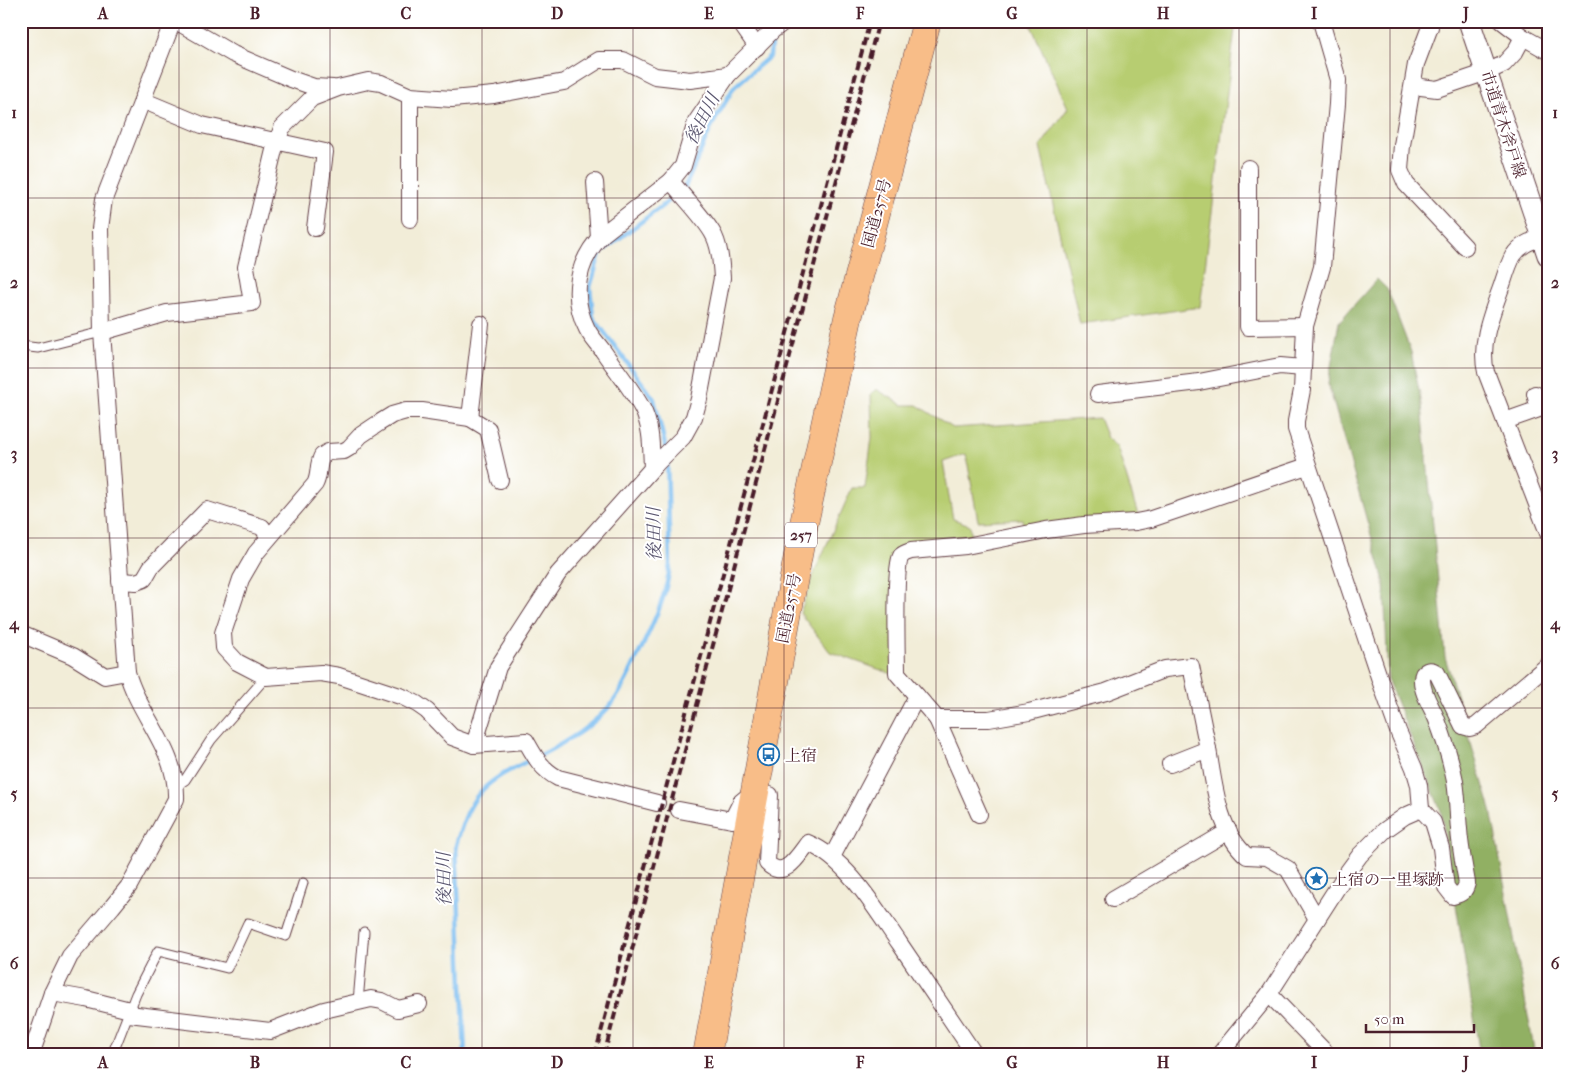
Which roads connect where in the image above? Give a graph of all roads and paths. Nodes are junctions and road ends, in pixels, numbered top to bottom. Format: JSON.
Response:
{"nodes":[{"id":1,"x":174,"y":21,"type":"edge"},
{"id":2,"x":739,"y":21,"type":"edge"},
{"id":3,"x":927,"y":21,"type":"edge"},
{"id":4,"x":1320,"y":21,"type":"edge"},
{"id":5,"x":1430,"y":21,"type":"edge"},
{"id":6,"x":1469,"y":21,"type":"edge"},
{"id":7,"x":1502,"y":21,"type":"edge"},
{"id":8,"x":779,"y":25,"type":"edge"},
{"id":9,"x":1523,"y":37,"type":"junction"},
{"id":10,"x":758,"y":46,"type":"junction"},
{"id":11,"x":1548,"y":51,"type":"edge"},
{"id":12,"x":1487,"y":72,"type":"junction"},
{"id":13,"x":728,"y":76,"type":"junction"},
{"id":14,"x":1413,"y":86,"type":"junction"},
{"id":15,"x":338,"y":88,"type":"junction"},
{"id":16,"x":410,"y":96,"type":"junction"},
{"id":17,"x":142,"y":100,"type":"junction"},
{"id":18,"x":277,"y":140,"type":"junction"},
{"id":19,"x":1248,"y":168,"type":"dead end"},
{"id":20,"x":595,"y":182,"type":"dead end"},
{"id":21,"x":676,"y":187,"type":"junction"},
{"id":22,"x":410,"y":219,"type":"dead end"},
{"id":23,"x":315,"y":228,"type":"dead end"},
{"id":24,"x":599,"y":238,"type":"junction"},
{"id":25,"x":1545,"y":246,"type":"edge"},
{"id":26,"x":1465,"y":247,"type":"dead end"},
{"id":27,"x":481,"y":324,"type":"dead end"},
{"id":28,"x":1305,"y":326,"type":"junction"},
{"id":29,"x":102,"y":332,"type":"junction"},
{"id":30,"x":21,"y":346,"type":"edge"},
{"id":31,"x":1304,"y":368,"type":"junction"},
{"id":32,"x":1098,"y":394,"type":"dead end"},
{"id":33,"x":1535,"y":394,"type":"dead end"},
{"id":34,"x":470,"y":418,"type":"junction"},
{"id":35,"x":1505,"y":421,"type":"junction"},
{"id":36,"x":654,"y":466,"type":"junction"},
{"id":37,"x":1307,"y":466,"type":"junction"},
{"id":38,"x":500,"y":480,"type":"dead end"},
{"id":39,"x":1548,"y":533,"type":"edge"},
{"id":40,"x":269,"y":537,"type":"junction"},
{"id":41,"x":120,"y":581,"type":"junction"},
{"id":42,"x":21,"y":634,"type":"edge"},
{"id":43,"x":1548,"y":665,"type":"edge"},
{"id":44,"x":127,"y":672,"type":"junction"},
{"id":45,"x":266,"y":677,"type":"junction"},
{"id":46,"x":917,"y":696,"type":"junction"},
{"id":47,"x":938,"y":719,"type":"junction"},
{"id":48,"x":474,"y":745,"type":"junction"},
{"id":49,"x":1208,"y":749,"type":"junction"},
{"id":50,"x":1170,"y":764,"type":"dead end"},
{"id":51,"x":176,"y":786,"type":"junction"},
{"id":52,"x":754,"y":792,"type":"junction"},
{"id":53,"x":656,"y":803,"type":"dead end"},
{"id":54,"x":1421,"y":809,"type":"junction"},
{"id":55,"x":679,"y":810,"type":"dead end"},
{"id":56,"x":979,"y":814,"type":"dead end"},
{"id":57,"x":1228,"y":831,"type":"junction"},
{"id":58,"x":832,"y":857,"type":"junction"},
{"id":59,"x":303,"y":883,"type":"dead end"},
{"id":60,"x":1114,"y":899,"type":"dead end"},
{"id":61,"x":1317,"y":919,"type":"junction"},
{"id":62,"x":364,"y":932,"type":"dead end"},
{"id":63,"x":52,"y":993,"type":"junction"},
{"id":64,"x":1269,"y":994,"type":"junction"},
{"id":65,"x":358,"y":1002,"type":"junction"},
{"id":66,"x":419,"y":1004,"type":"dead end"},
{"id":67,"x":130,"y":1012,"type":"junction"},
{"id":68,"x":31,"y":1055,"type":"edge"},
{"id":69,"x":112,"y":1055,"type":"edge"},
{"id":70,"x":707,"y":1055,"type":"edge"},
{"id":71,"x":976,"y":1055,"type":"edge"},
{"id":72,"x":1219,"y":1055,"type":"edge"},
{"id":73,"x":1328,"y":1055,"type":"edge"}],
"edges":[{"from":1,"to":15,"type":"street"},
{"from":1,"to":17,"type":"street"},
{"from":2,"to":10,"type":"street"},
{"from":3,"to":52,"type":"highway","name":"国道257号","number":"257"},
{"from":4,"to":28,"type":"street"},
{"from":5,"to":14,"type":"street"},
{"from":6,"to":12,"type":"street","name":"市道青木斧戸線"},
{"from":7,"to":9,"type":"street"},
{"from":8,"to":10,"type":"street"},
{"from":9,"to":11,"type":"street"},
{"from":9,"to":12,"type":"street"},
{"from":10,"to":13,"type":"street"},
{"from":12,"to":14,"type":"street"},
{"from":12,"to":25,"type":"street","name":"市道青木斧戸線"},
{"from":13,"to":16,"type":"street"},
{"from":13,"to":21,"type":"street"},
{"from":14,"to":26,"type":"street"},
{"from":15,"to":16,"type":"street"},
{"from":15,"to":18,"type":"street"},
{"from":16,"to":22,"type":"street"},
{"from":17,"to":18,"type":"street"},
{"from":17,"to":29,"type":"street"},
{"from":18,"to":23,"type":"street"},
{"from":18,"to":29,"type":"street"},
{"from":19,"to":28,"type":"street"},
{"from":20,"to":24,"type":"street"},
{"from":21,"to":24,"type":"street"},
{"from":21,"to":36,"type":"street"},
{"from":24,"to":36,"type":"street"},
{"from":25,"to":35,"type":"street"},
{"from":27,"to":34,"type":"street"},
{"from":28,"to":31,"type":"street"},
{"from":29,"to":30,"type":"lane"},
{"from":29,"to":41,"type":"street"},
{"from":31,"to":32,"type":"street"},
{"from":31,"to":37,"type":"street"},
{"from":33,"to":35,"type":"street"},
{"from":34,"to":38,"type":"street"},
{"from":34,"to":40,"type":"street"},
{"from":35,"to":39,"type":"street"},
{"from":36,"to":48,"type":"street"},
{"from":37,"to":46,"type":"street"},
{"from":37,"to":54,"type":"street"},
{"from":40,"to":41,"type":"street"},
{"from":40,"to":45,"type":"street"},
{"from":41,"to":44,"type":"street"},
{"from":42,"to":44,"type":"street"},
{"from":43,"to":54,"type":"street"},
{"from":44,"to":51,"type":"street"},
{"from":45,"to":48,"type":"street"},
{"from":45,"to":51,"type":"lane"},
{"from":46,"to":47,"type":"street"},
{"from":46,"to":58,"type":"street"},
{"from":47,"to":49,"type":"street"},
{"from":47,"to":56,"type":"street"},
{"from":48,"to":53,"type":"street"},
{"from":49,"to":50,"type":"street"},
{"from":49,"to":57,"type":"street"},
{"from":51,"to":63,"type":"street"},
{"from":52,"to":55,"type":"street"},
{"from":52,"to":58,"type":"street"},
{"from":52,"to":70,"type":"highway","name":"国道257号","number":"257"},
{"from":54,"to":61,"type":"street"},
{"from":57,"to":60,"type":"street"},
{"from":57,"to":61,"type":"street"},
{"from":58,"to":71,"type":"street"},
{"from":59,"to":67,"type":"lane"},
{"from":61,"to":64,"type":"street"},
{"from":62,"to":65,"type":"lane"},
{"from":63,"to":67,"type":"street"},
{"from":63,"to":68,"type":"street"},
{"from":64,"to":72,"type":"street"},
{"from":64,"to":73,"type":"street"},
{"from":65,"to":66,"type":"street"},
{"from":65,"to":67,"type":"street"},
{"from":67,"to":69,"type":"lane"}]}
